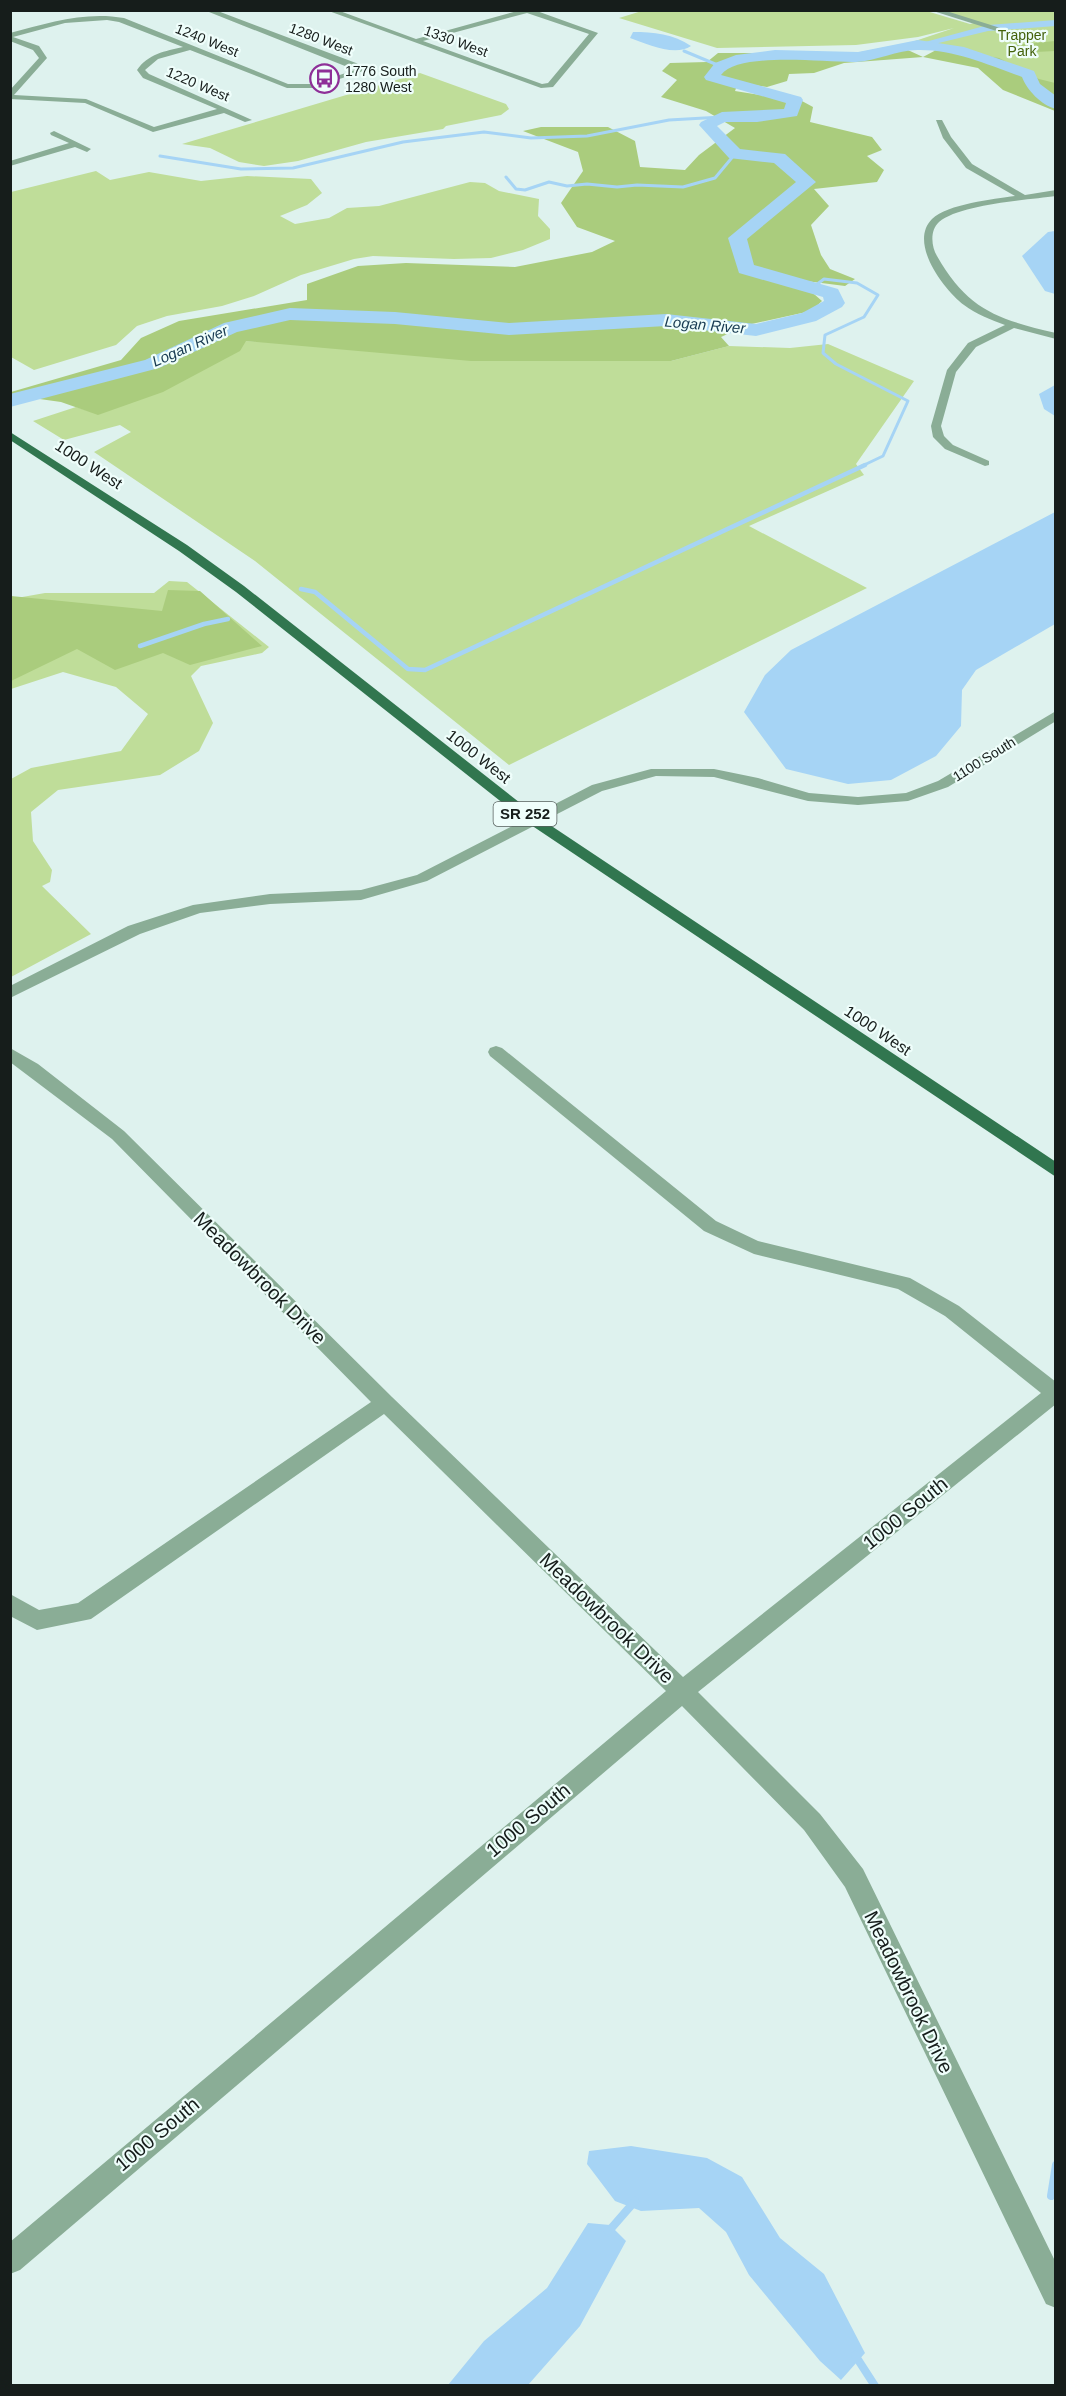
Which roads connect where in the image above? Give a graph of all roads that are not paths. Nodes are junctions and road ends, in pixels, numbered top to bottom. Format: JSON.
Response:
{"nodes":[{"id":1,"x":207,"y":10,"type":"edge"},
{"id":2,"x":329,"y":10,"type":"edge"},
{"id":3,"x":933,"y":10,"type":"edge"},
{"id":4,"x":526,"y":11,"type":"edge"},
{"id":5,"x":1006,"y":31,"type":"dead end"},
{"id":6,"x":10,"y":36,"type":"edge"},
{"id":7,"x":415,"y":41,"type":"junction"},
{"id":8,"x":190,"y":48,"type":"junction"},
{"id":9,"x":299,"y":87,"type":"joint"},
{"id":10,"x":10,"y":96,"type":"edge"},
{"id":11,"x":225,"y":110,"type":"junction"},
{"id":12,"x":248,"y":120,"type":"dead end"},
{"id":13,"x":939,"y":122,"type":"dead end"},
{"id":14,"x":54,"y":133,"type":"dead end"},
{"id":15,"x":75,"y":144,"type":"junction"},
{"id":16,"x":87,"y":149,"type":"dead end"},
{"id":17,"x":10,"y":164,"type":"edge"},
{"id":18,"x":1056,"y":193,"type":"edge"},
{"id":19,"x":1023,"y":198,"type":"junction"},
{"id":20,"x":1013,"y":325,"type":"junction"},
{"id":21,"x":1056,"y":336,"type":"edge"},
{"id":22,"x":10,"y":435,"type":"edge"},
{"id":23,"x":985,"y":463,"type":"dead end"},
{"id":24,"x":1056,"y":715,"type":"edge"},
{"id":25,"x":533,"y":820,"type":"junction"},
{"id":26,"x":10,"y":993,"type":"edge"},
{"id":27,"x":496,"y":1052,"type":"dead end"},
{"id":28,"x":10,"y":1054,"type":"edge"},
{"id":29,"x":1056,"y":1171,"type":"edge"},
{"id":30,"x":1055,"y":1393,"type":"edge"},
{"id":31,"x":385,"y":1403,"type":"junction"},
{"id":32,"x":10,"y":1604,"type":"edge"},
{"id":33,"x":682,"y":1691,"type":"junction"},
{"id":34,"x":10,"y":2260,"type":"edge"},
{"id":35,"x":1056,"y":2294,"type":"edge"}],
"edges":[{"from":1,"to":9,"type":"street","name":"1280 West"},
{"from":2,"to":7,"type":"street","name":"1330 West"},
{"from":3,"to":5,"type":"street"},
{"from":4,"to":7,"type":"street"},
{"from":4,"to":7,"type":"street","name":"1330 West"},
{"from":6,"to":8,"type":"street","name":"1240 West"},
{"from":6,"to":10,"type":"street"},
{"from":8,"to":9,"type":"street","name":"1240 West"},
{"from":8,"to":11,"type":"street","name":"1220 West"},
{"from":10,"to":11,"type":"street"},
{"from":11,"to":12,"type":"street","name":"1220 West"},
{"from":13,"to":19,"type":"street"},
{"from":14,"to":15,"type":"street"},
{"from":15,"to":16,"type":"street"},
{"from":15,"to":17,"type":"street"},
{"from":18,"to":19,"type":"street"},
{"from":19,"to":20,"type":"street"},
{"from":20,"to":21,"type":"street"},
{"from":20,"to":23,"type":"street"},
{"from":22,"to":25,"type":"main road","name":"1000 West","number":"SR 252"},
{"from":24,"to":25,"type":"street","name":"1100 South"},
{"from":25,"to":26,"type":"street","name":"1100 South"},
{"from":25,"to":29,"type":"main road","name":"1000 West","number":"SR 252"},
{"from":27,"to":30,"type":"street"},
{"from":28,"to":31,"type":"street","name":"Meadowbrook Drive"},
{"from":30,"to":33,"type":"street","name":"1000 South"},
{"from":31,"to":32,"type":"street"},
{"from":31,"to":33,"type":"street","name":"Meadowbrook Drive"},
{"from":33,"to":34,"type":"street","name":"1000 South"},
{"from":33,"to":35,"type":"street","name":"Meadowbrook Drive"}]}
